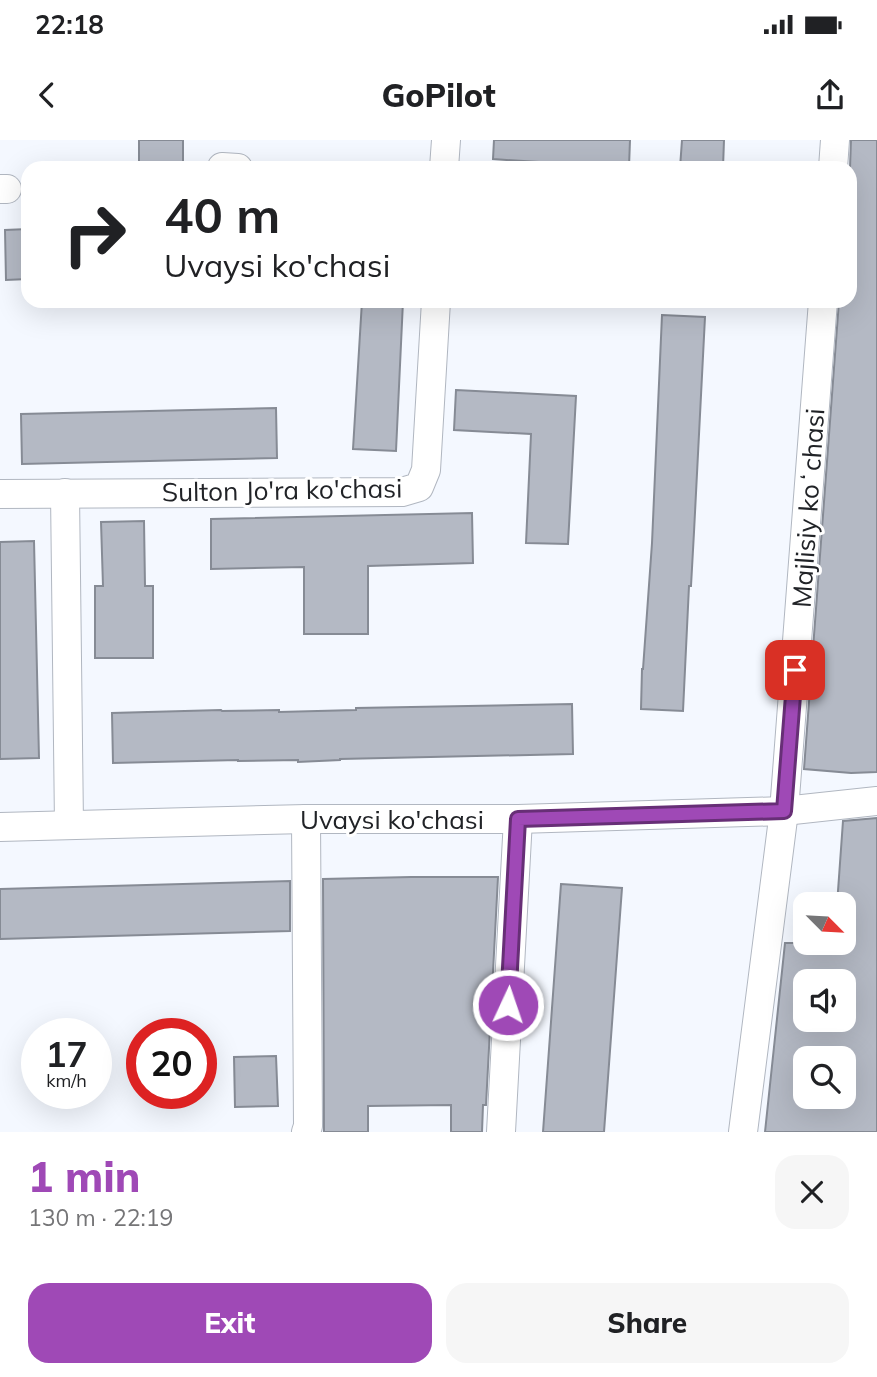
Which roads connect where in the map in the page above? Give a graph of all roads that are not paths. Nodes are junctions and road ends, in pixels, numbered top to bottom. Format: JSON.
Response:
{"nodes":[{"id":1,"x":446,"y":140,"type":"edge"},
{"id":2,"x":835,"y":140,"type":"edge"},
{"id":3,"x":444,"y":161,"type":"edge"},
{"id":4,"x":834,"y":161,"type":"edge"},
{"id":5,"x":436,"y":308,"type":"edge"},
{"id":6,"x":822,"y":308,"type":"edge"},
{"id":7,"x":65,"y":493,"type":"junction"},
{"id":8,"x":0,"y":494,"type":"edge"},
{"id":9,"x":877,"y":801,"type":"edge"},
{"id":10,"x":784,"y":811,"type":"junction"},
{"id":11,"x":306,"y":819,"type":"junction"},
{"id":12,"x":518,"y":819,"type":"junction"},
{"id":13,"x":69,"y":825,"type":"junction"},
{"id":14,"x":0,"y":827,"type":"edge"},
{"id":15,"x":306,"y":1132,"type":"edge"},
{"id":16,"x":501,"y":1132,"type":"edge"},
{"id":17,"x":743,"y":1132,"type":"edge"}],
"edges":[{"from":1,"to":3,"type":"street"},
{"from":2,"to":4,"type":"street"},
{"from":5,"to":7,"type":"street","name":"Sulton Jo'ra ko'chasi"},
{"from":6,"to":10,"type":"street","name":"Majlisiy koʻchasi"},
{"from":7,"to":8,"type":"street","name":"Sulton Jo'ra ko'chasi"},
{"from":7,"to":13,"type":"street"},
{"from":9,"to":10,"type":"street","name":"Uvaysi ko'chasi"},
{"from":10,"to":12,"type":"street","name":"Uvaysi ko'chasi"},
{"from":10,"to":17,"type":"street","name":"Majlisiy koʻchasi"},
{"from":11,"to":12,"type":"street","name":"Uvaysi ko'chasi"},
{"from":11,"to":13,"type":"street","name":"Uvaysi ko'chasi"},
{"from":11,"to":15,"type":"street"},
{"from":12,"to":16,"type":"street"},
{"from":13,"to":14,"type":"street","name":"Uvaysi ko'chasi"}]}
